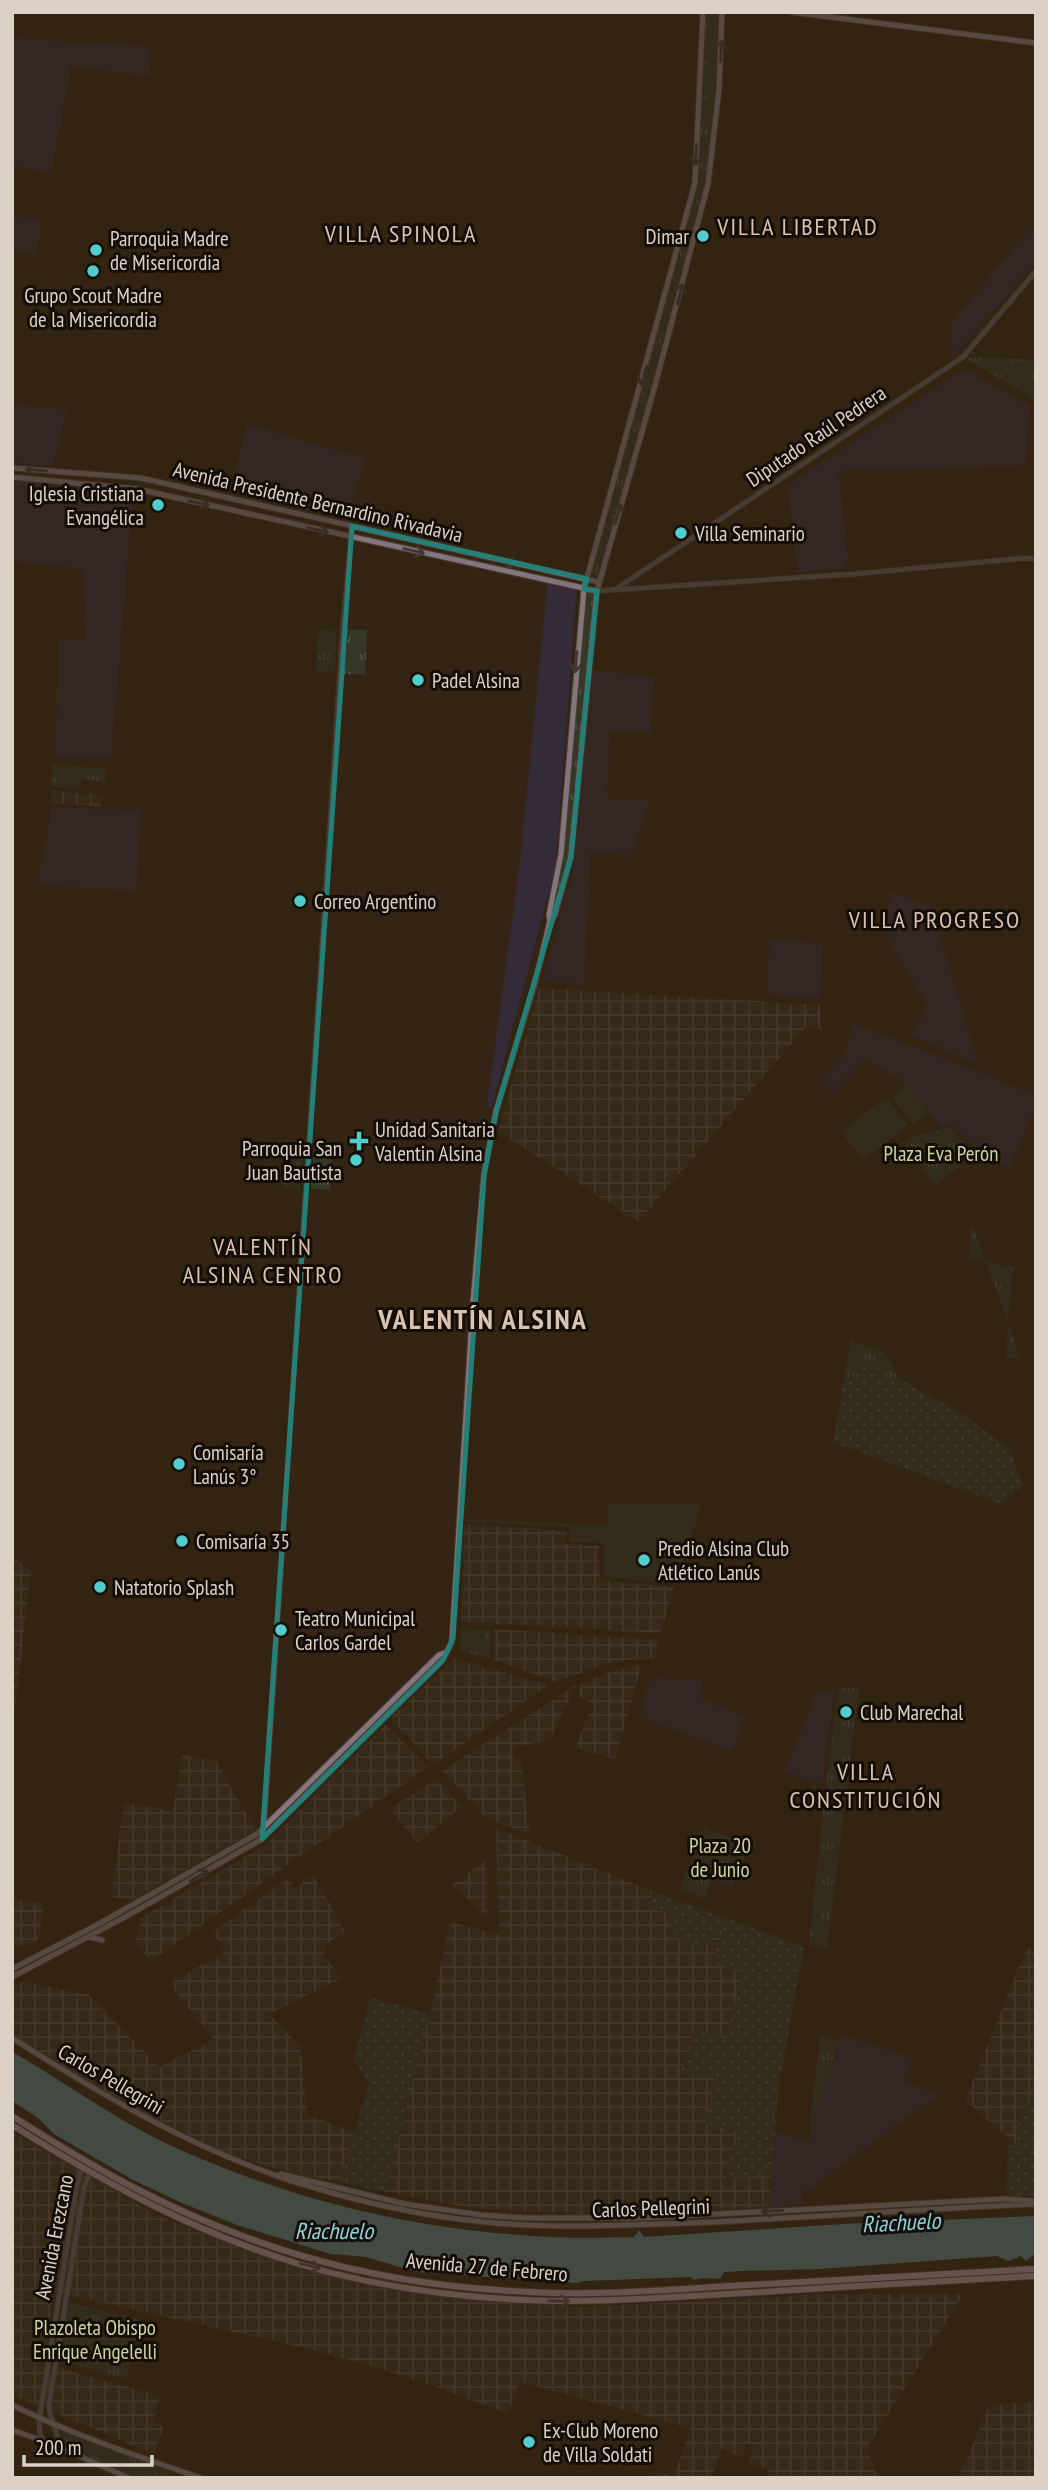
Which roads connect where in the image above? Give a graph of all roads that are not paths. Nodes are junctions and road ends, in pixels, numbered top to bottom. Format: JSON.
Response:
{"nodes":[{"id":1,"x":704,"y":12,"type":"edge"},
{"id":2,"x":722,"y":12,"type":"edge"},
{"id":3,"x":791,"y":12,"type":"edge"},
{"id":4,"x":1036,"y":43,"type":"edge"},
{"id":5,"x":1036,"y":271,"type":"edge"},
{"id":6,"x":12,"y":468,"type":"edge"},
{"id":7,"x":12,"y":477,"type":"edge"},
{"id":8,"x":352,"y":526,"type":"junction"},
{"id":9,"x":350,"y":536,"type":"junction"},
{"id":10,"x":1036,"y":559,"type":"edge"},
{"id":11,"x":587,"y":579,"type":"junction"},
{"id":12,"x":599,"y":582,"type":"junction"},
{"id":13,"x":584,"y":589,"type":"junction"},
{"id":14,"x":614,"y":589,"type":"junction"},
{"id":15,"x":597,"y":591,"type":"junction"},
{"id":16,"x":550,"y":921,"type":"junction"},
{"id":17,"x":447,"y":1652,"type":"junction"},
{"id":18,"x":264,"y":1828,"type":"junction"},
{"id":19,"x":262,"y":1839,"type":"junction"},
{"id":20,"x":89,"y":1937,"type":"junction"},
{"id":21,"x":102,"y":1940,"type":"dead end"},
{"id":22,"x":31,"y":1964,"type":"junction"},
{"id":23,"x":12,"y":1969,"type":"edge"},
{"id":24,"x":12,"y":1977,"type":"edge"},
{"id":25,"x":12,"y":2038,"type":"edge"},
{"id":26,"x":12,"y":2116,"type":"edge"},
{"id":27,"x":12,"y":2125,"type":"edge"},
{"id":28,"x":84,"y":2165,"type":"junction"},
{"id":29,"x":91,"y":2170,"type":"junction"},
{"id":30,"x":1036,"y":2202,"type":"edge"},
{"id":31,"x":1036,"y":2269,"type":"edge"},
{"id":32,"x":1036,"y":2276,"type":"edge"},
{"id":33,"x":392,"y":2281,"type":"junction"},
{"id":34,"x":475,"y":2288,"type":"junction"},
{"id":35,"x":677,"y":2292,"type":"junction"},
{"id":36,"x":475,"y":2297,"type":"junction"},
{"id":37,"x":12,"y":2405,"type":"edge"},
{"id":38,"x":40,"y":2418,"type":"junction"},
{"id":39,"x":55,"y":2425,"type":"junction"},
{"id":40,"x":12,"y":2430,"type":"edge"},
{"id":41,"x":44,"y":2441,"type":"junction"},
{"id":42,"x":59,"y":2447,"type":"junction"},
{"id":43,"x":129,"y":2478,"type":"edge"},
{"id":44,"x":201,"y":2478,"type":"edge"}],
"edges":[{"from":1,"to":11,"type":"main road","one_way":true},
{"from":12,"to":2,"type":"main road","one_way":true},
{"from":3,"to":4,"type":"main road"},
{"from":5,"to":14,"type":"street","name":"Diputado Raúl Pedrera"},
{"from":8,"to":6,"type":"main road","name":"Avenida Presidente Bernardino Rivadavia","one_way":true},
{"from":7,"to":9,"type":"main road","name":"Avenida Presidente Bernardino Rivadavia","one_way":true},
{"from":8,"to":9,"type":"street"},
{"from":11,"to":8,"type":"main road","name":"Avenida Presidente Bernardino Rivadavia","one_way":true},
{"from":9,"to":13,"type":"main road","name":"Avenida Presidente Bernardino Rivadavia","one_way":true},
{"from":9,"to":18,"type":"street"},
{"from":10,"to":14,"type":"street","name":"Avenida Presidente Bernardino Rivadavia"},
{"from":11,"to":12,"type":"main road","name":"Avenida Presidente Bernardino Rivadavia"},
{"from":11,"to":13,"type":"main road"},
{"from":12,"to":14,"type":"street","name":"Avenida Presidente Bernardino Rivadavia"},
{"from":12,"to":15,"type":"main road"},
{"from":13,"to":15,"type":"main road","name":"Avenida Presidente Bernardino Rivadavia"},
{"from":13,"to":16,"type":"main road","one_way":true},
{"from":14,"to":15,"type":"street","name":"Avenida Presidente Bernardino Rivadavia"},
{"from":16,"to":15,"type":"main road","one_way":true},
{"from":16,"to":17,"type":"main road"},
{"from":17,"to":18,"type":"main road"},
{"from":17,"to":19,"type":"main road"},
{"from":18,"to":19,"type":"street"},
{"from":18,"to":22,"type":"main road"},
{"from":20,"to":19,"type":"main road","one_way":true},
{"from":20,"to":21,"type":"main road"},
{"from":20,"to":22,"type":"main road"},
{"from":22,"to":23,"type":"main road"},
{"from":22,"to":24,"type":"main road"},
{"from":25,"to":30,"type":"main road","name":"Carlos Pellegrini"},
{"from":26,"to":28,"type":"main road","name":"Avenida 27 de Febrero"},
{"from":27,"to":28,"type":"main road","name":"Avenida 27 de Febrero"},
{"from":28,"to":29,"type":"main road","name":"Avenida 27 de Febrero"},
{"from":28,"to":38,"type":"street","name":"Avenida Erezcano"},
{"from":29,"to":33,"type":"main road","name":"Avenida 27 de Febrero"},
{"from":29,"to":39,"type":"street","name":"Avenida Erezcano"},
{"from":31,"to":35,"type":"main road"},
{"from":32,"to":35,"type":"main road","name":"Avenida 27 de Febrero"},
{"from":33,"to":34,"type":"main road","name":"Avenida 27 de Febrero"},
{"from":33,"to":36,"type":"main road","name":"Avenida 27 de Febrero"},
{"from":34,"to":35,"type":"main road","name":"Avenida 27 de Febrero"},
{"from":34,"to":36,"type":"main road"},
{"from":36,"to":35,"type":"main road","name":"Avenida 27 de Febrero","one_way":true},
{"from":37,"to":38,"type":"main road"},
{"from":38,"to":39,"type":"main road"},
{"from":38,"to":41,"type":"street","name":"Avenida Erezcano"},
{"from":39,"to":42,"type":"street","name":"Avenida Erezcano"},
{"from":39,"to":44,"type":"main road"},
{"from":40,"to":41,"type":"main road"},
{"from":41,"to":42,"type":"main road"},
{"from":42,"to":43,"type":"main road"}]}
